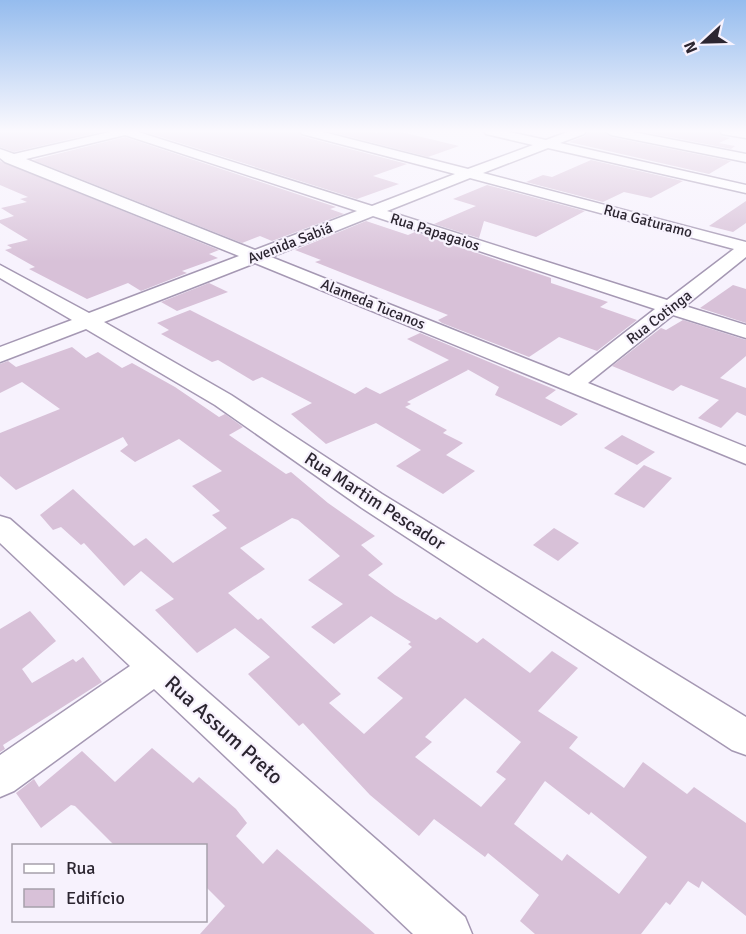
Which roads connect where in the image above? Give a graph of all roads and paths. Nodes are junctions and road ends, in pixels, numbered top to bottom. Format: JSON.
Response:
{"nodes":[{"id":1,"x":49,"y":175,"type":"edge"},
{"id":2,"x":258,"y":175,"type":"edge"},
{"id":3,"x":468,"y":175,"type":"edge"},
{"id":4,"x":471,"y":175,"type":"edge"},
{"id":5,"x":682,"y":175,"type":"edge"},
{"id":6,"x":746,"y":189,"type":"edge"},
{"id":7,"x":372,"y":212,"type":"junction"},
{"id":8,"x":746,"y":248,"type":"edge"},
{"id":9,"x":255,"y":256,"type":"junction"},
{"id":10,"x":0,"y":270,"type":"edge"},
{"id":11,"x":671,"y":308,"type":"junction"},
{"id":12,"x":87,"y":321,"type":"junction"},
{"id":13,"x":746,"y":332,"type":"edge"},
{"id":14,"x":0,"y":355,"type":"edge"},
{"id":15,"x":571,"y":385,"type":"junction"},
{"id":16,"x":746,"y":456,"type":"edge"},
{"id":17,"x":0,"y":526,"type":"edge"},
{"id":18,"x":156,"y":668,"type":"junction"},
{"id":19,"x":746,"y":738,"type":"edge"},
{"id":20,"x":0,"y":778,"type":"edge"},
{"id":21,"x":448,"y":934,"type":"edge"}],
"edges":[{"from":1,"to":9,"type":"street","name":"Alameda Tucanos"},
{"from":2,"to":7,"type":"street","name":"Rua Papagaios"},
{"from":3,"to":7,"type":"street","name":"Avenida Sabiá"},
{"from":4,"to":8,"type":"street","name":"Rua Gaturamo"},
{"from":5,"to":6,"type":"street"},
{"from":7,"to":9,"type":"street","name":"Avenida Sabiá"},
{"from":7,"to":11,"type":"street","name":"Rua Papagaios"},
{"from":8,"to":11,"type":"street","name":"Rua Cotinga"},
{"from":9,"to":12,"type":"street","name":"Avenida Sabiá"},
{"from":9,"to":15,"type":"street","name":"Alameda Tucanos"},
{"from":10,"to":12,"type":"street","name":"Rua Martim Pescador"},
{"from":11,"to":13,"type":"street","name":"Rua Papagaios"},
{"from":11,"to":15,"type":"street","name":"Rua Cotinga"},
{"from":12,"to":14,"type":"street","name":"Avenida Sabiá"},
{"from":12,"to":19,"type":"street","name":"Rua Martim Pescador"},
{"from":15,"to":16,"type":"street","name":"Alameda Tucanos"},
{"from":17,"to":18,"type":"street","name":"Rua Assum Preto"},
{"from":18,"to":20,"type":"street"},
{"from":18,"to":21,"type":"street","name":"Rua Assum Preto"}]}
